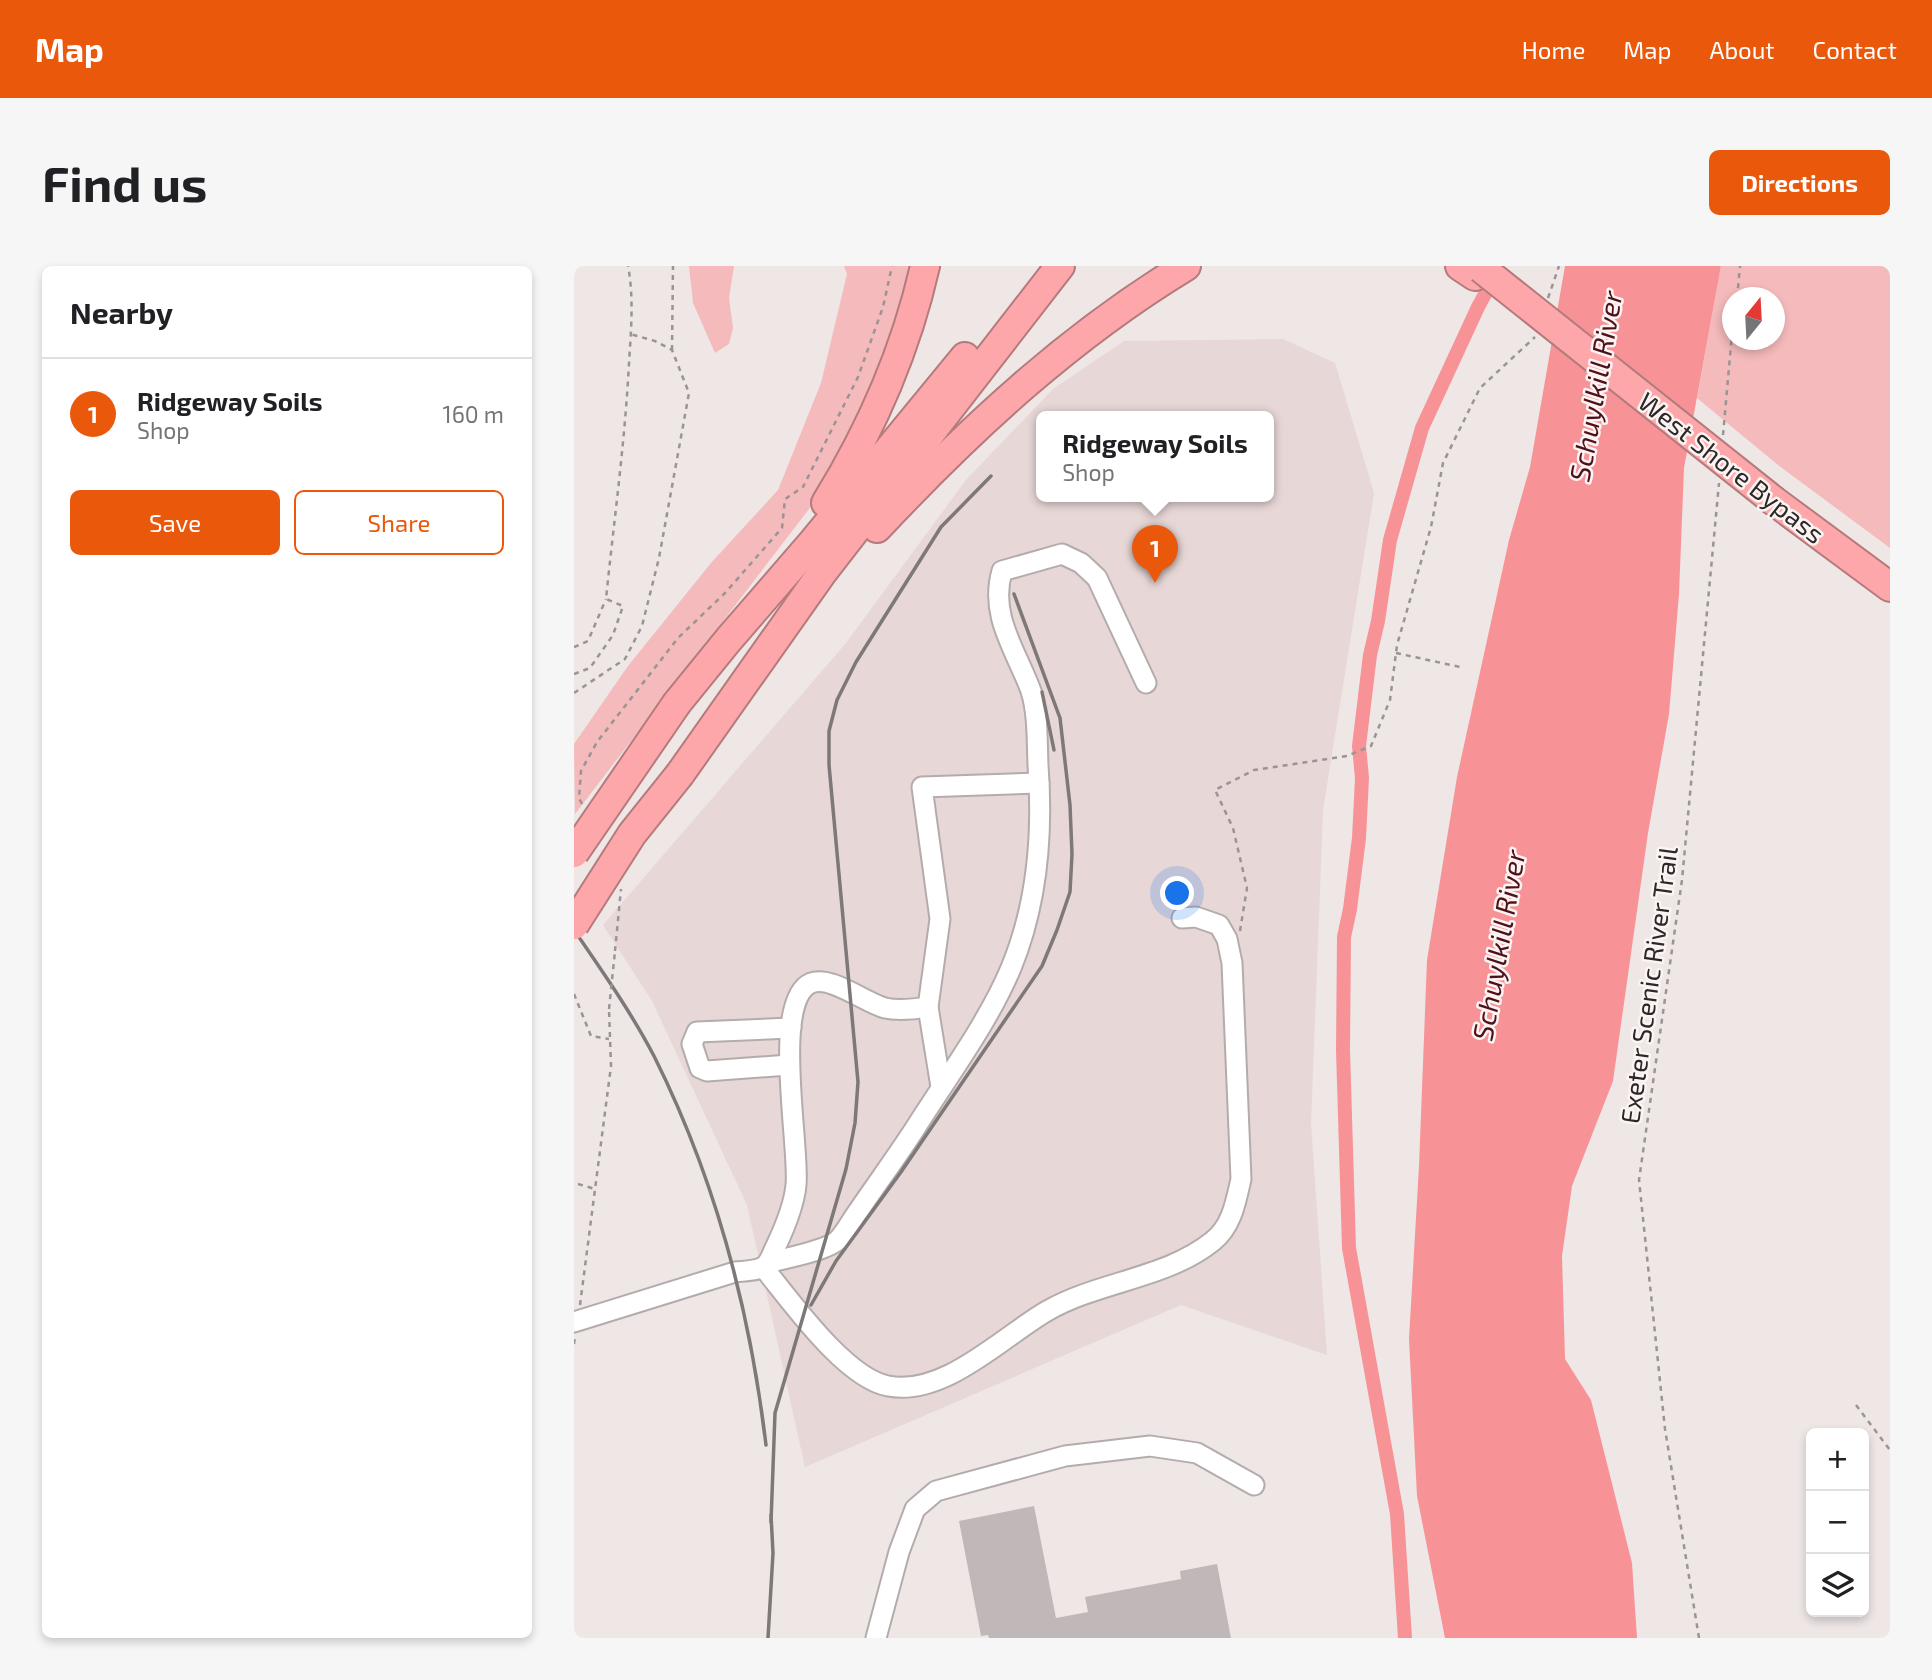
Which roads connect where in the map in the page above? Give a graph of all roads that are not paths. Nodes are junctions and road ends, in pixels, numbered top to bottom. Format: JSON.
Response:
{"nodes":[{"id":1,"x":925,"y":266,"type":"edge"},
{"id":2,"x":1041,"y":266,"type":"edge"},
{"id":3,"x":1060,"y":266,"type":"edge"},
{"id":4,"x":1186,"y":266,"type":"edge"},
{"id":5,"x":1480,"y":269,"type":"edge"},
{"id":6,"x":1776,"y":491,"type":"junction"},
{"id":7,"x":1890,"y":567,"type":"edge"},
{"id":8,"x":1890,"y":587,"type":"edge"},
{"id":9,"x":729,"y":639,"type":"junction"},
{"id":10,"x":1146,"y":683,"type":"dead end"},
{"id":11,"x":736,"y":692,"type":"junction"},
{"id":12,"x":1039,"y":783,"type":"junction"},
{"id":13,"x":574,"y":853,"type":"edge"},
{"id":14,"x":1182,"y":918,"type":"dead end"},
{"id":15,"x":574,"y":925,"type":"edge"},
{"id":16,"x":928,"y":1007,"type":"junction"},
{"id":17,"x":789,"y":1036,"type":"junction"},
{"id":18,"x":789,"y":1065,"type":"junction"},
{"id":19,"x":941,"y":1087,"type":"junction"},
{"id":20,"x":765,"y":1265,"type":"junction"},
{"id":21,"x":576,"y":1321,"type":"edge"},
{"id":22,"x":1254,"y":1485,"type":"dead end"},
{"id":23,"x":876,"y":1638,"type":"edge"}],
"edges":[{"from":1,"to":9,"type":"highway"},
{"from":2,"to":9,"type":"highway"},
{"from":3,"to":11,"type":"highway"},
{"from":4,"to":11,"type":"highway"},
{"from":5,"to":6,"type":"highway","name":"West Shore Bypass"},
{"from":5,"to":6,"type":"highway","name":"West Shore Bypass","bridge":true},
{"from":6,"to":7,"type":"highway","name":"West Shore Bypass"},
{"from":6,"to":8,"type":"highway","name":"West Shore Bypass"},
{"from":9,"to":13,"type":"highway","bridge":true},
{"from":10,"to":12,"type":"lane"},
{"from":11,"to":15,"type":"highway","bridge":true},
{"from":12,"to":16,"type":"lane"},
{"from":12,"to":19,"type":"lane"},
{"from":14,"to":20,"type":"lane"},
{"from":16,"to":17,"type":"lane"},
{"from":16,"to":19,"type":"lane"},
{"from":17,"to":18,"type":"lane"},
{"from":17,"to":18,"type":"lane"},
{"from":18,"to":20,"type":"lane"},
{"from":19,"to":20,"type":"lane"},
{"from":20,"to":21,"type":"lane"},
{"from":22,"to":23,"type":"lane"}]}
